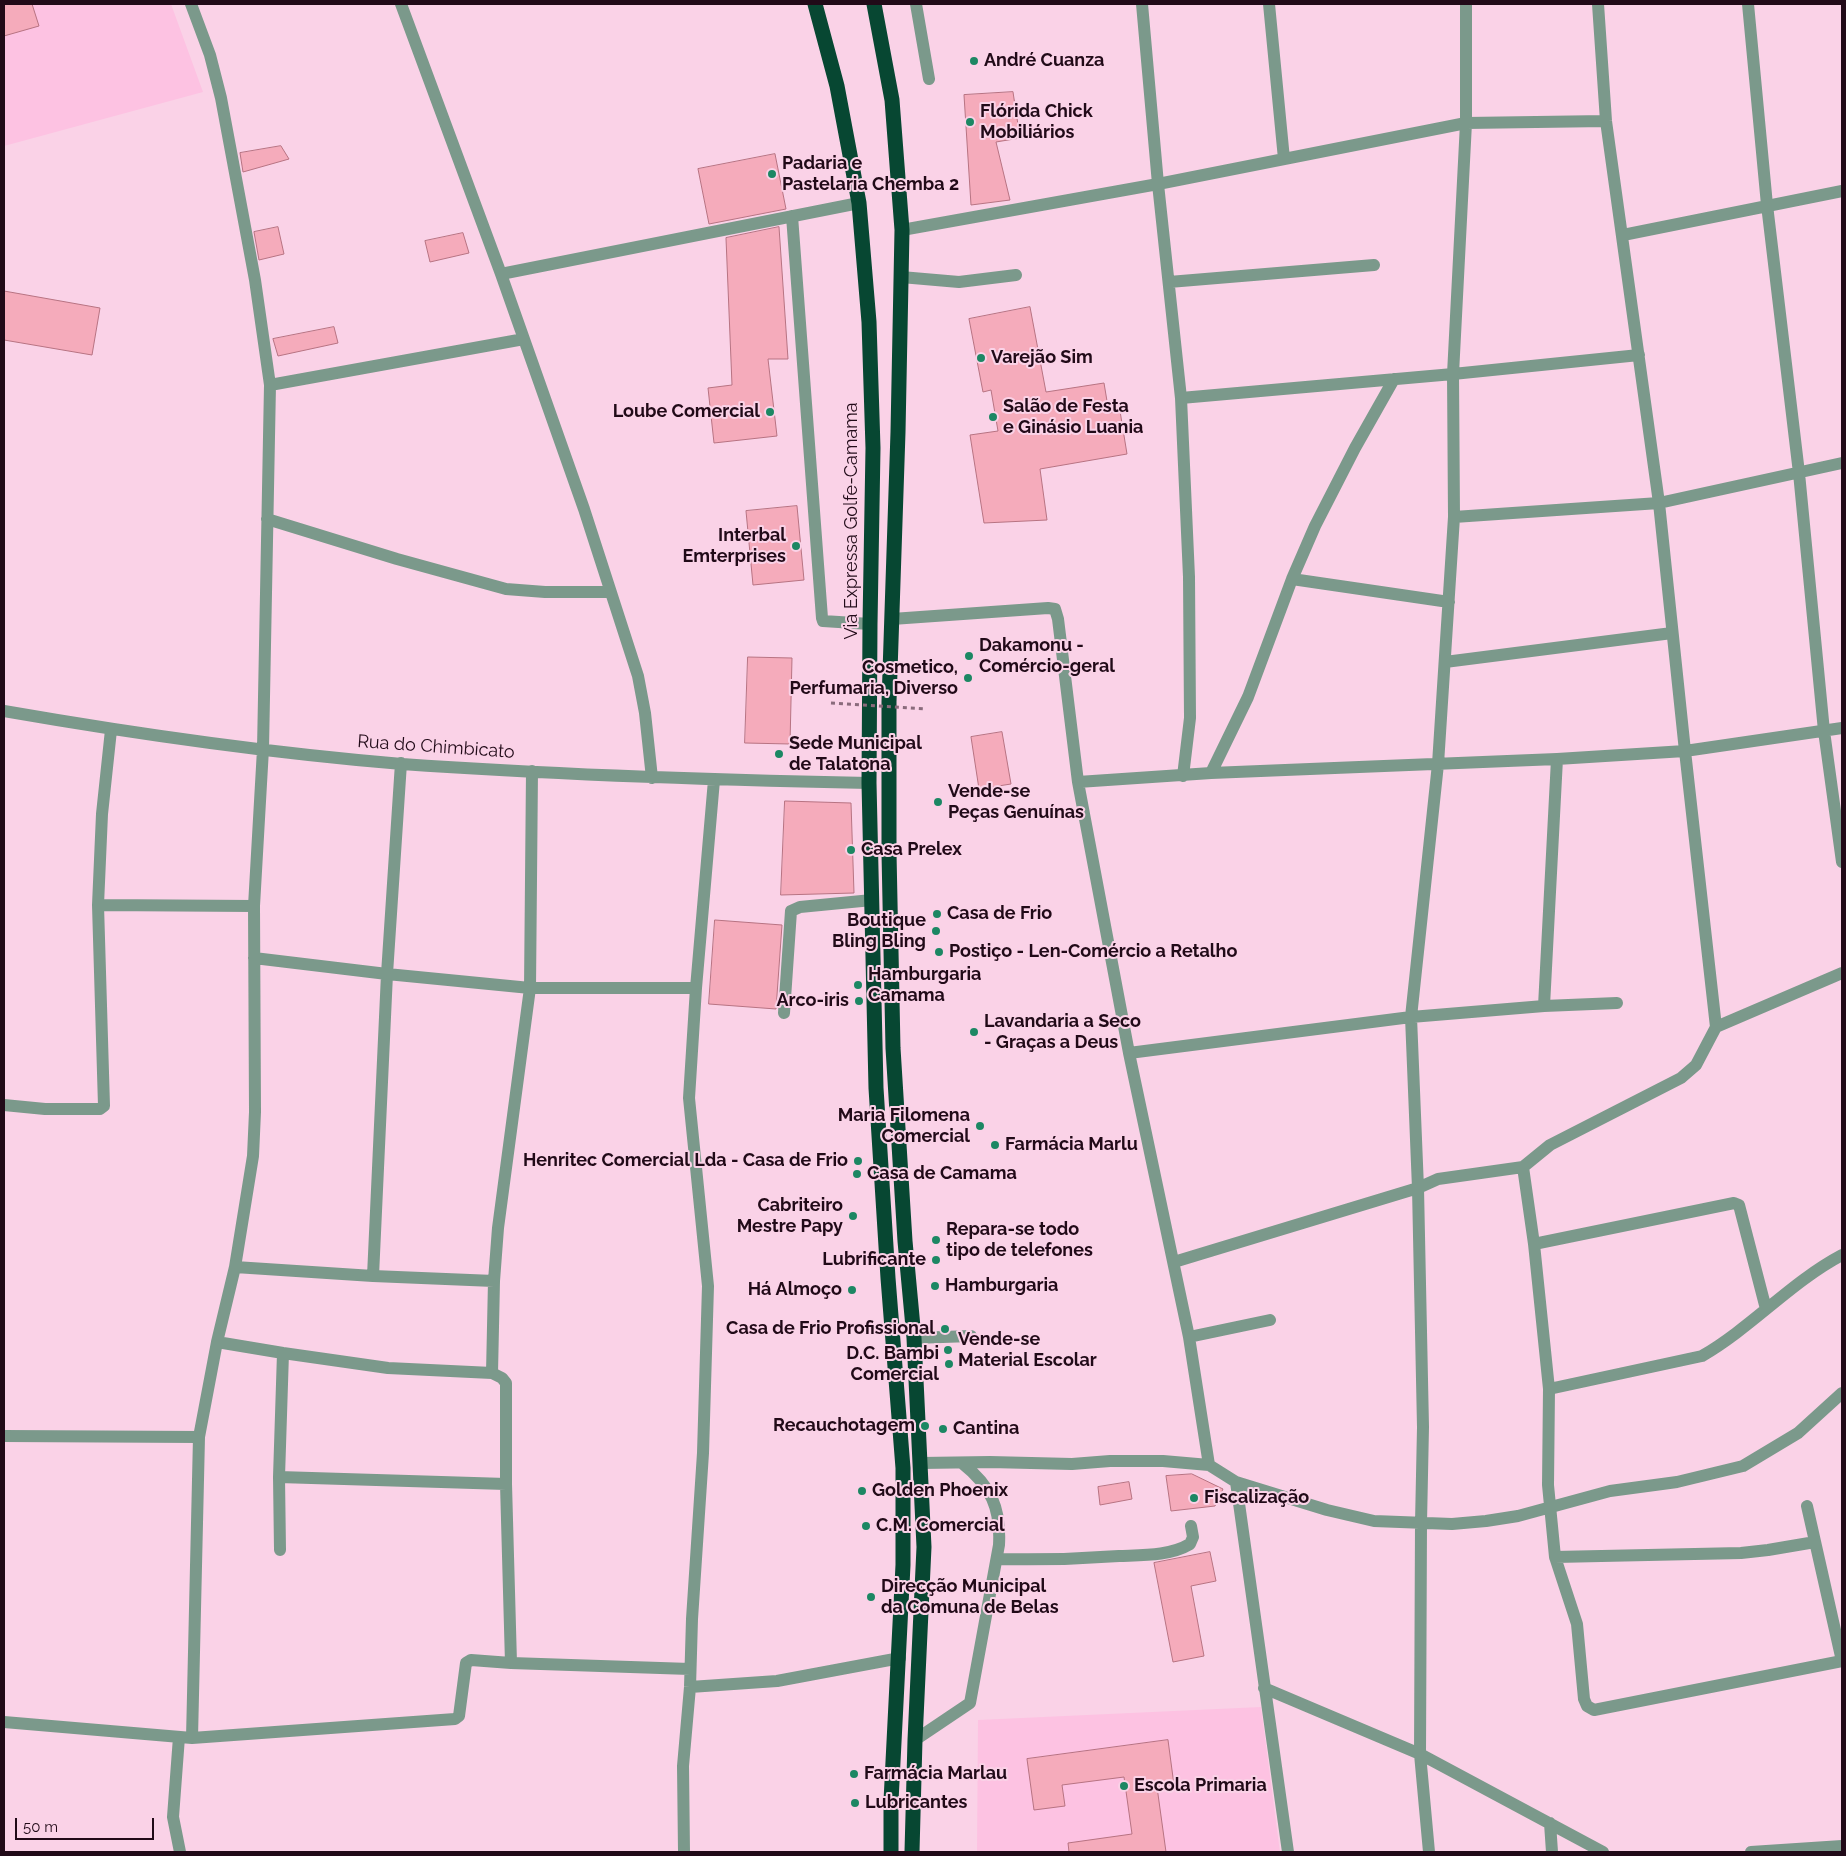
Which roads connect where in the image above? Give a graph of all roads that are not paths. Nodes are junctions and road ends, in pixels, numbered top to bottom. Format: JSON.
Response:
{"nodes":[{"id":1,"x":192,"y":4,"type":"edge"},
{"id":2,"x":401,"y":4,"type":"edge"},
{"id":3,"x":815,"y":4,"type":"edge"},
{"id":4,"x":874,"y":4,"type":"edge"},
{"id":5,"x":916,"y":4,"type":"edge"},
{"id":6,"x":1142,"y":4,"type":"edge"},
{"id":7,"x":1269,"y":4,"type":"edge"},
{"id":8,"x":1466,"y":4,"type":"edge"},
{"id":9,"x":1598,"y":4,"type":"edge"},
{"id":10,"x":1748,"y":4,"type":"edge"},
{"id":11,"x":929,"y":79,"type":"dead end"},
{"id":12,"x":1606,"y":120,"type":"junction"},
{"id":13,"x":1466,"y":123,"type":"junction"},
{"id":14,"x":1284,"y":159,"type":"junction"},
{"id":15,"x":1158,"y":184,"type":"junction"},
{"id":16,"x":1842,"y":191,"type":"edge"},
{"id":17,"x":858,"y":203,"type":"junction"},
{"id":18,"x":1767,"y":205,"type":"junction"},
{"id":19,"x":792,"y":216,"type":"junction"},
{"id":20,"x":902,"y":230,"type":"junction"},
{"id":21,"x":1623,"y":235,"type":"junction"},
{"id":22,"x":1374,"y":265,"type":"dead end"},
{"id":23,"x":501,"y":274,"type":"junction"},
{"id":24,"x":1016,"y":275,"type":"dead end"},
{"id":25,"x":902,"y":277,"type":"junction"},
{"id":26,"x":1169,"y":282,"type":"junction"},
{"id":27,"x":524,"y":339,"type":"junction"},
{"id":28,"x":1639,"y":355,"type":"junction"},
{"id":29,"x":1453,"y":374,"type":"junction"},
{"id":30,"x":1394,"y":379,"type":"junction"},
{"id":31,"x":270,"y":385,"type":"junction"},
{"id":32,"x":1181,"y":398,"type":"junction"},
{"id":33,"x":1842,"y":463,"type":"edge"},
{"id":34,"x":1799,"y":473,"type":"junction"},
{"id":35,"x":1659,"y":503,"type":"junction"},
{"id":36,"x":1454,"y":517,"type":"junction"},
{"id":37,"x":267,"y":520,"type":"junction"},
{"id":38,"x":1292,"y":579,"type":"junction"},
{"id":39,"x":610,"y":592,"type":"junction"},
{"id":40,"x":1449,"y":602,"type":"junction"},
{"id":41,"x":892,"y":619,"type":"junction"},
{"id":42,"x":870,"y":624,"type":"junction"},
{"id":43,"x":1672,"y":633,"type":"junction"},
{"id":44,"x":1445,"y":662,"type":"junction"},
{"id":45,"x":4,"y":710,"type":"edge"},
{"id":46,"x":1842,"y":728,"type":"edge"},
{"id":47,"x":111,"y":730,"type":"junction"},
{"id":48,"x":1824,"y":731,"type":"junction"},
{"id":49,"x":263,"y":749,"type":"junction"},
{"id":50,"x":1685,"y":751,"type":"junction"},
{"id":51,"x":1557,"y":759,"type":"junction"},
{"id":52,"x":401,"y":764,"type":"junction"},
{"id":53,"x":1438,"y":764,"type":"junction"},
{"id":54,"x":532,"y":771,"type":"junction"},
{"id":55,"x":1211,"y":773,"type":"junction"},
{"id":56,"x":1183,"y":776,"type":"junction"},
{"id":57,"x":652,"y":778,"type":"junction"},
{"id":58,"x":714,"y":780,"type":"junction"},
{"id":59,"x":1078,"y":782,"type":"junction"},
{"id":60,"x":870,"y":783,"type":"junction"},
{"id":61,"x":1842,"y":862,"type":"edge"},
{"id":62,"x":872,"y":900,"type":"junction"},
{"id":63,"x":98,"y":905,"type":"junction"},
{"id":64,"x":254,"y":906,"type":"junction"},
{"id":65,"x":254,"y":958,"type":"junction"},
{"id":66,"x":1842,"y":973,"type":"edge"},
{"id":67,"x":387,"y":974,"type":"junction"},
{"id":68,"x":530,"y":988,"type":"junction"},
{"id":69,"x":696,"y":988,"type":"junction"},
{"id":70,"x":1617,"y":1003,"type":"dead end"},
{"id":71,"x":1544,"y":1006,"type":"junction"},
{"id":72,"x":784,"y":1013,"type":"dead end"},
{"id":73,"x":1411,"y":1017,"type":"junction"},
{"id":74,"x":1716,"y":1027,"type":"junction"},
{"id":75,"x":1129,"y":1053,"type":"junction"},
{"id":76,"x":4,"y":1105,"type":"edge"},
{"id":77,"x":1523,"y":1168,"type":"junction"},
{"id":78,"x":1418,"y":1188,"type":"junction"},
{"id":79,"x":1534,"y":1244,"type":"junction"},
{"id":80,"x":1842,"y":1255,"type":"edge"},
{"id":81,"x":1174,"y":1262,"type":"junction"},
{"id":82,"x":235,"y":1267,"type":"junction"},
{"id":83,"x":373,"y":1276,"type":"junction"},
{"id":84,"x":494,"y":1281,"type":"junction"},
{"id":85,"x":1766,"y":1309,"type":"junction"},
{"id":86,"x":1270,"y":1320,"type":"dead end"},
{"id":87,"x":971,"y":1336,"type":"dead end"},
{"id":88,"x":1189,"y":1337,"type":"junction"},
{"id":89,"x":914,"y":1338,"type":"junction"},
{"id":90,"x":217,"y":1342,"type":"junction"},
{"id":91,"x":283,"y":1353,"type":"junction"},
{"id":92,"x":492,"y":1373,"type":"junction"},
{"id":93,"x":1549,"y":1389,"type":"junction"},
{"id":94,"x":1842,"y":1393,"type":"edge"},
{"id":95,"x":4,"y":1436,"type":"edge"},
{"id":96,"x":199,"y":1437,"type":"junction"},
{"id":97,"x":921,"y":1463,"type":"junction"},
{"id":98,"x":962,"y":1463,"type":"junction"},
{"id":99,"x":1209,"y":1465,"type":"junction"},
{"id":100,"x":280,"y":1477,"type":"junction"},
{"id":101,"x":1236,"y":1482,"type":"junction"},
{"id":102,"x":506,"y":1484,"type":"junction"},
{"id":103,"x":1550,"y":1506,"type":"junction"},
{"id":104,"x":1807,"y":1506,"type":"dead end"},
{"id":105,"x":1421,"y":1523,"type":"junction"},
{"id":106,"x":1191,"y":1526,"type":"dead end"},
{"id":107,"x":1815,"y":1542,"type":"junction"},
{"id":108,"x":280,"y":1550,"type":"dead end"},
{"id":109,"x":1555,"y":1557,"type":"junction"},
{"id":110,"x":997,"y":1558,"type":"junction"},
{"id":111,"x":900,"y":1658,"type":"junction"},
{"id":112,"x":1842,"y":1661,"type":"edge"},
{"id":113,"x":511,"y":1664,"type":"junction"},
{"id":114,"x":690,"y":1669,"type":"junction"},
{"id":115,"x":690,"y":1687,"type":"junction"},
{"id":116,"x":1264,"y":1688,"type":"junction"},
{"id":117,"x":4,"y":1722,"type":"edge"},
{"id":118,"x":185,"y":1738,"type":"junction"},
{"id":119,"x":915,"y":1740,"type":"junction"},
{"id":120,"x":1420,"y":1754,"type":"junction"},
{"id":121,"x":1550,"y":1823,"type":"junction"},
{"id":122,"x":1842,"y":1846,"type":"edge"},
{"id":123,"x":180,"y":1852,"type":"edge"},
{"id":124,"x":684,"y":1852,"type":"edge"},
{"id":125,"x":892,"y":1852,"type":"edge"},
{"id":126,"x":912,"y":1852,"type":"edge"},
{"id":127,"x":1288,"y":1852,"type":"edge"},
{"id":128,"x":1429,"y":1852,"type":"edge"},
{"id":129,"x":1552,"y":1852,"type":"edge"},
{"id":130,"x":1603,"y":1852,"type":"edge"},
{"id":131,"x":1751,"y":1852,"type":"edge"}],
"edges":[{"from":1,"to":31,"type":"street"},
{"from":2,"to":23,"type":"street"},
{"from":3,"to":17,"type":"highway","name":"Via Expressa Golfe-Camama"},
{"from":4,"to":20,"type":"highway"},
{"from":5,"to":11,"type":"street"},
{"from":6,"to":15,"type":"street"},
{"from":7,"to":14,"type":"street"},
{"from":8,"to":13,"type":"street"},
{"from":9,"to":12,"type":"street"},
{"from":10,"to":18,"type":"street"},
{"from":12,"to":13,"type":"street"},
{"from":12,"to":21,"type":"street"},
{"from":13,"to":14,"type":"street"},
{"from":13,"to":29,"type":"street"},
{"from":14,"to":15,"type":"street"},
{"from":15,"to":20,"type":"street"},
{"from":15,"to":26,"type":"street"},
{"from":16,"to":18,"type":"street"},
{"from":17,"to":19,"type":"street"},
{"from":17,"to":42,"type":"highway","name":"Via Expressa Golfe-Camama"},
{"from":18,"to":21,"type":"street"},
{"from":18,"to":34,"type":"street"},
{"from":19,"to":23,"type":"street"},
{"from":19,"to":42,"type":"street"},
{"from":20,"to":25,"type":"highway"},
{"from":21,"to":28,"type":"street"},
{"from":22,"to":26,"type":"street"},
{"from":23,"to":27,"type":"street"},
{"from":24,"to":25,"type":"street"},
{"from":25,"to":41,"type":"highway"},
{"from":26,"to":32,"type":"street"},
{"from":27,"to":31,"type":"street"},
{"from":27,"to":39,"type":"street"},
{"from":28,"to":29,"type":"street"},
{"from":28,"to":35,"type":"street"},
{"from":29,"to":30,"type":"street"},
{"from":29,"to":36,"type":"street"},
{"from":30,"to":32,"type":"street"},
{"from":30,"to":38,"type":"street"},
{"from":31,"to":37,"type":"street"},
{"from":32,"to":56,"type":"street"},
{"from":33,"to":34,"type":"street"},
{"from":34,"to":35,"type":"street"},
{"from":34,"to":48,"type":"street"},
{"from":35,"to":36,"type":"street"},
{"from":35,"to":43,"type":"street"},
{"from":36,"to":40,"type":"street"},
{"from":37,"to":39,"type":"street"},
{"from":37,"to":49,"type":"street"},
{"from":38,"to":40,"type":"street"},
{"from":38,"to":55,"type":"street"},
{"from":39,"to":57,"type":"street"},
{"from":40,"to":44,"type":"street"},
{"from":41,"to":59,"type":"street"},
{"from":41,"to":89,"type":"highway"},
{"from":42,"to":60,"type":"highway","name":"Via Expressa Golfe-Camama"},
{"from":43,"to":44,"type":"street"},
{"from":43,"to":50,"type":"street"},
{"from":44,"to":53,"type":"street"},
{"from":45,"to":47,"type":"street","name":"Rua do Chimbicato"},
{"from":46,"to":48,"type":"street"},
{"from":47,"to":49,"type":"street","name":"Rua do Chimbicato"},
{"from":47,"to":63,"type":"street"},
{"from":48,"to":50,"type":"street"},
{"from":48,"to":61,"type":"street"},
{"from":49,"to":52,"type":"street","name":"Rua do Chimbicato"},
{"from":49,"to":64,"type":"street"},
{"from":50,"to":51,"type":"street"},
{"from":50,"to":74,"type":"street"},
{"from":51,"to":53,"type":"street"},
{"from":51,"to":71,"type":"street"},
{"from":52,"to":54,"type":"street","name":"Rua do Chimbicato"},
{"from":52,"to":67,"type":"street"},
{"from":53,"to":55,"type":"street"},
{"from":53,"to":73,"type":"street"},
{"from":54,"to":57,"type":"street","name":"Rua do Chimbicato"},
{"from":54,"to":68,"type":"street"},
{"from":55,"to":56,"type":"street"},
{"from":56,"to":59,"type":"street"},
{"from":57,"to":58,"type":"street","name":"Rua do Chimbicato"},
{"from":58,"to":60,"type":"street","name":"Rua do Chimbicato"},
{"from":58,"to":69,"type":"street"},
{"from":59,"to":75,"type":"street"},
{"from":60,"to":62,"type":"highway","name":"Via Expressa Golfe-Camama"},
{"from":62,"to":72,"type":"street"},
{"from":62,"to":111,"type":"highway","name":"Via Expressa Golfe-Camama"},
{"from":63,"to":64,"type":"street"},
{"from":63,"to":76,"type":"street"},
{"from":64,"to":65,"type":"street"},
{"from":65,"to":67,"type":"street"},
{"from":65,"to":82,"type":"street"},
{"from":66,"to":74,"type":"street"},
{"from":67,"to":68,"type":"street"},
{"from":67,"to":83,"type":"street"},
{"from":68,"to":69,"type":"street"},
{"from":68,"to":84,"type":"street"},
{"from":69,"to":114,"type":"street"},
{"from":70,"to":71,"type":"street"},
{"from":71,"to":73,"type":"street"},
{"from":73,"to":75,"type":"street"},
{"from":73,"to":78,"type":"street"},
{"from":74,"to":77,"type":"street"},
{"from":75,"to":81,"type":"street"},
{"from":77,"to":78,"type":"street"},
{"from":77,"to":79,"type":"street"},
{"from":78,"to":81,"type":"street"},
{"from":78,"to":105,"type":"street"},
{"from":79,"to":85,"type":"street"},
{"from":79,"to":93,"type":"street"},
{"from":80,"to":85,"type":"street"},
{"from":81,"to":88,"type":"street"},
{"from":82,"to":83,"type":"street"},
{"from":82,"to":90,"type":"street"},
{"from":83,"to":84,"type":"street"},
{"from":84,"to":92,"type":"street"},
{"from":85,"to":93,"type":"street"},
{"from":86,"to":88,"type":"street"},
{"from":87,"to":89,"type":"street"},
{"from":88,"to":99,"type":"street"},
{"from":89,"to":97,"type":"highway"},
{"from":90,"to":91,"type":"street"},
{"from":90,"to":96,"type":"street"},
{"from":91,"to":92,"type":"street"},
{"from":91,"to":100,"type":"street"},
{"from":92,"to":102,"type":"street"},
{"from":93,"to":103,"type":"street"},
{"from":94,"to":103,"type":"street"},
{"from":95,"to":96,"type":"street"},
{"from":96,"to":118,"type":"street"},
{"from":97,"to":98,"type":"street"},
{"from":97,"to":119,"type":"highway"},
{"from":98,"to":99,"type":"street"},
{"from":98,"to":110,"type":"street"},
{"from":99,"to":101,"type":"street"},
{"from":100,"to":102,"type":"street"},
{"from":100,"to":108,"type":"street"},
{"from":101,"to":105,"type":"street"},
{"from":101,"to":116,"type":"street"},
{"from":102,"to":113,"type":"street"},
{"from":103,"to":105,"type":"street"},
{"from":103,"to":109,"type":"street"},
{"from":104,"to":107,"type":"street"},
{"from":105,"to":120,"type":"street"},
{"from":106,"to":110,"type":"street"},
{"from":107,"to":109,"type":"street"},
{"from":107,"to":112,"type":"street"},
{"from":109,"to":112,"type":"street"},
{"from":110,"to":119,"type":"street"},
{"from":111,"to":115,"type":"street"},
{"from":111,"to":125,"type":"highway","name":"Via Expressa Golfe-Camama"},
{"from":113,"to":114,"type":"street"},
{"from":113,"to":118,"type":"street"},
{"from":114,"to":115,"type":"street"},
{"from":115,"to":124,"type":"street"},
{"from":116,"to":120,"type":"street"},
{"from":116,"to":127,"type":"street"},
{"from":117,"to":118,"type":"street"},
{"from":118,"to":123,"type":"street"},
{"from":119,"to":126,"type":"highway"},
{"from":120,"to":121,"type":"street"},
{"from":120,"to":128,"type":"street"},
{"from":121,"to":129,"type":"street"},
{"from":121,"to":130,"type":"street"},
{"from":122,"to":131,"type":"street"}]}
